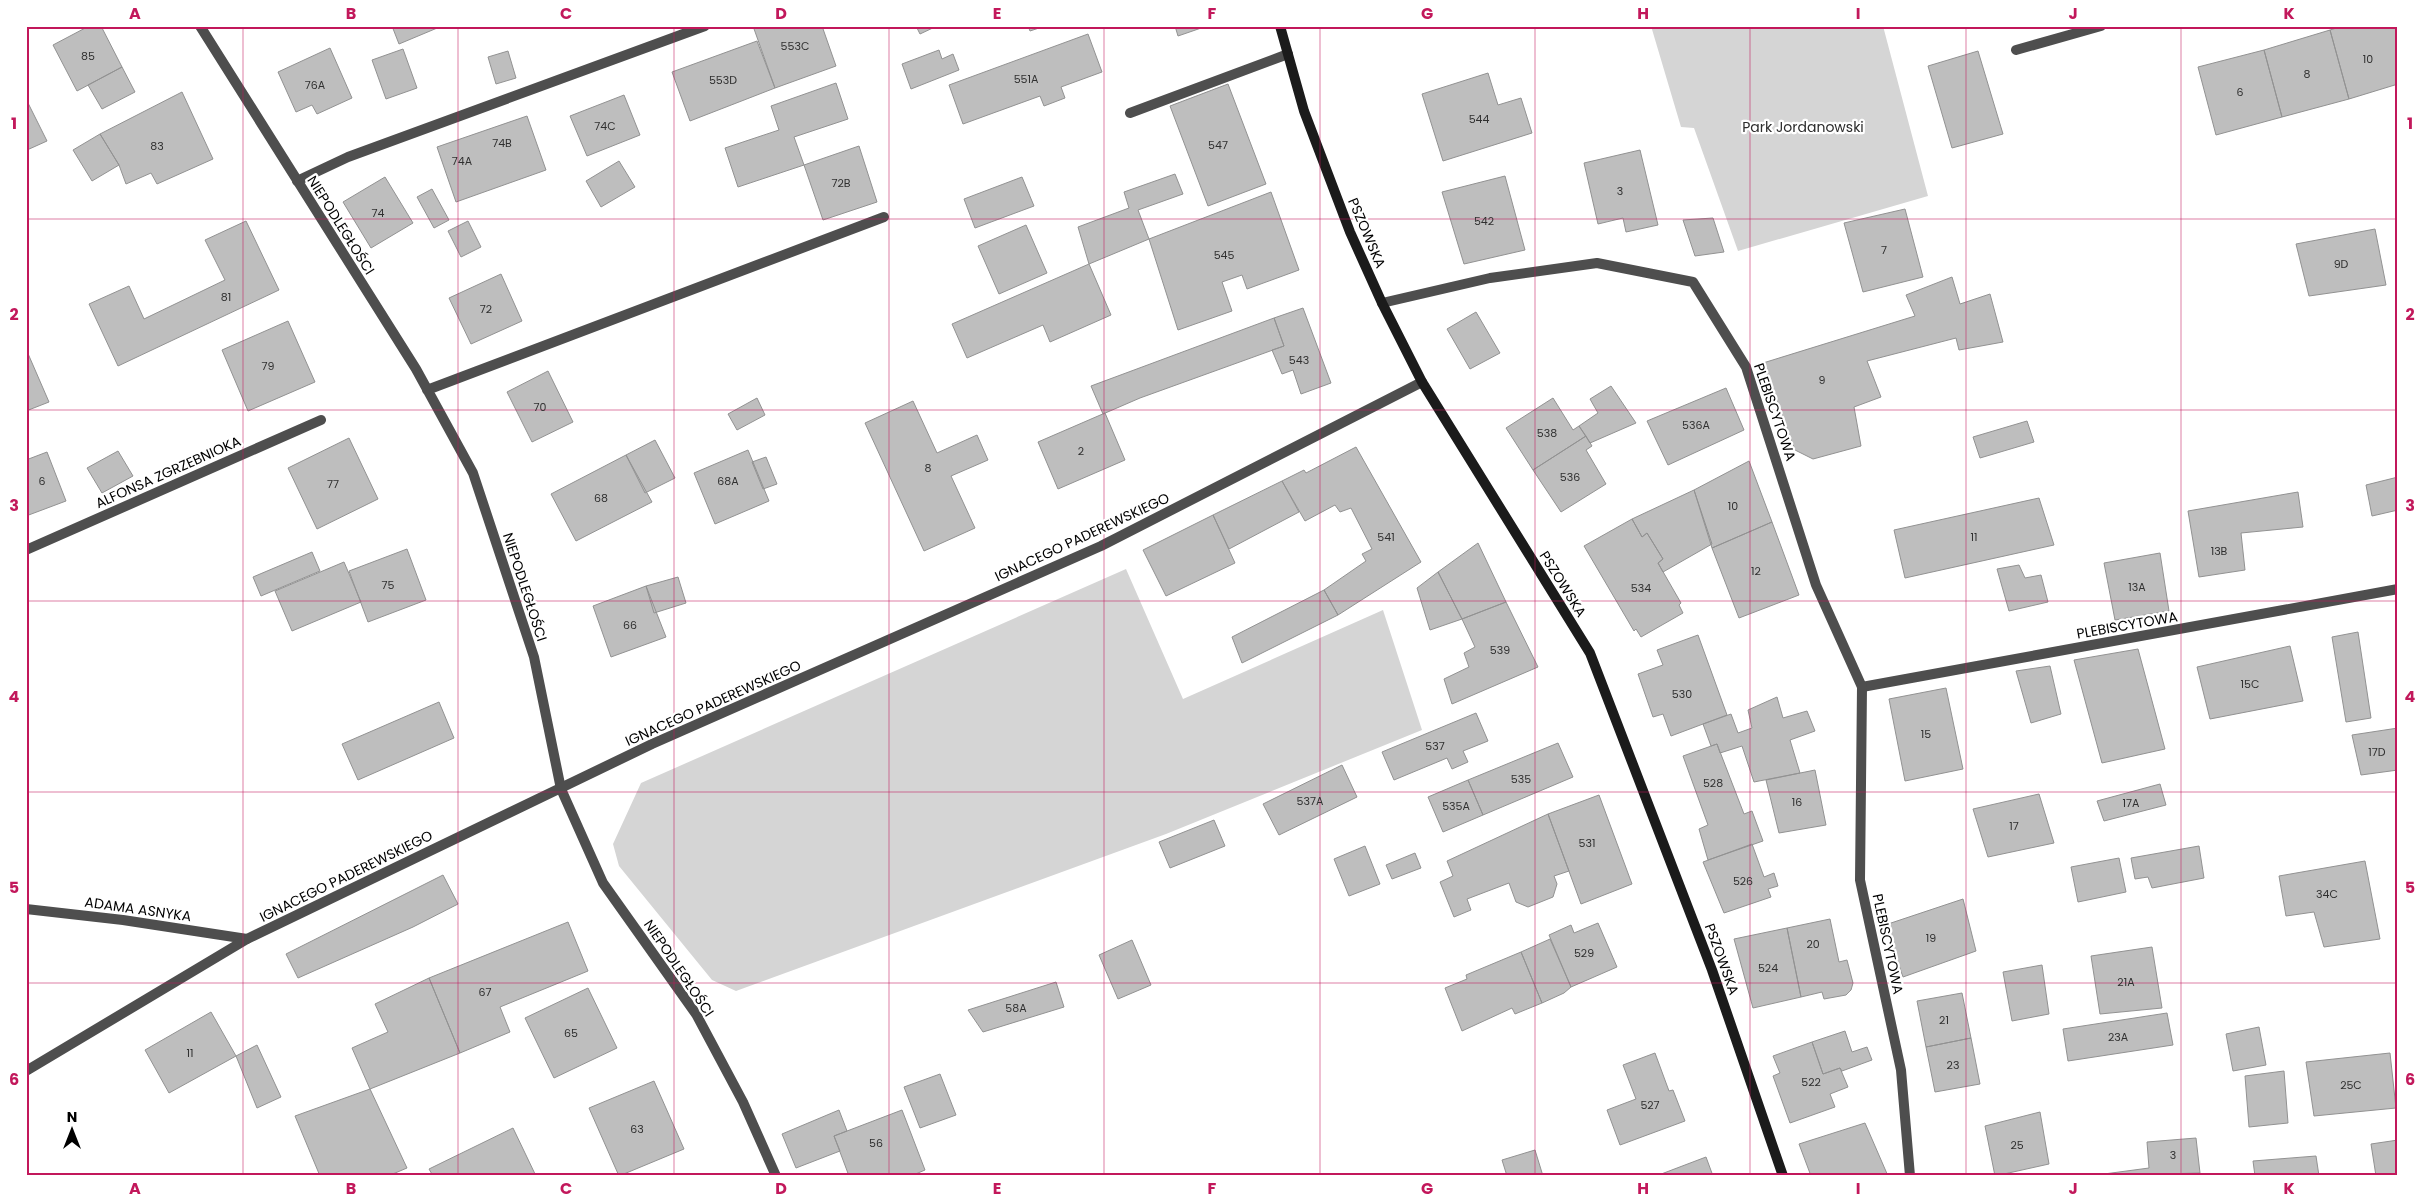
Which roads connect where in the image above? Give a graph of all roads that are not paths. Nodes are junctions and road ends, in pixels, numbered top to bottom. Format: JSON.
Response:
{"nodes":[{"id":1,"x":200,"y":26,"type":"edge"},
{"id":2,"x":705,"y":26,"type":"edge"},
{"id":3,"x":1280,"y":26,"type":"edge"},
{"id":4,"x":2101,"y":26,"type":"edge"},
{"id":5,"x":2016,"y":50,"type":"dead end"},
{"id":6,"x":1288,"y":54,"type":"junction"},
{"id":7,"x":1130,"y":112,"type":"dead end"},
{"id":8,"x":297,"y":181,"type":"junction"},
{"id":9,"x":884,"y":217,"type":"dead end"},
{"id":10,"x":1382,"y":303,"type":"junction"},
{"id":11,"x":1422,"y":382,"type":"junction"},
{"id":12,"x":427,"y":390,"type":"junction"},
{"id":13,"x":321,"y":420,"type":"dead end"},
{"id":14,"x":26,"y":550,"type":"edge"},
{"id":15,"x":2398,"y":589,"type":"edge"},
{"id":16,"x":1862,"y":687,"type":"junction"},
{"id":17,"x":561,"y":789,"type":"junction"},
{"id":18,"x":26,"y":909,"type":"edge"},
{"id":19,"x":247,"y":939,"type":"junction"},
{"id":20,"x":26,"y":1071,"type":"edge"},
{"id":21,"x":776,"y":1176,"type":"edge"},
{"id":22,"x":1783,"y":1176,"type":"edge"},
{"id":23,"x":1910,"y":1176,"type":"edge"}],
"edges":[{"from":1,"to":8,"type":"street","name":"NIEPODLEGŁOŚCI"},
{"from":2,"to":8,"type":"street"},
{"from":3,"to":6,"type":"main road","name":"PSZOWSKA"},
{"from":4,"to":5,"type":"street"},
{"from":6,"to":7,"type":"street"},
{"from":6,"to":10,"type":"main road","name":"PSZOWSKA"},
{"from":8,"to":12,"type":"street","name":"NIEPODLEGŁOŚCI"},
{"from":9,"to":12,"type":"street"},
{"from":10,"to":11,"type":"main road","name":"PSZOWSKA"},
{"from":10,"to":16,"type":"street","name":"PLEBISCYTOWA"},
{"from":11,"to":17,"type":"street","name":"IGNACEGO PADEREWSKIEGO"},
{"from":11,"to":22,"type":"main road","name":"PSZOWSKA"},
{"from":12,"to":17,"type":"street","name":"NIEPODLEGŁOŚCI"},
{"from":13,"to":14,"type":"street","name":"ALFONSA ZGRZEBNIOKA"},
{"from":15,"to":16,"type":"street","name":"PLEBISCYTOWA"},
{"from":16,"to":23,"type":"street","name":"PLEBISCYTOWA"},
{"from":17,"to":19,"type":"street","name":"IGNACEGO PADEREWSKIEGO"},
{"from":17,"to":21,"type":"street","name":"NIEPODLEGŁOŚCI"},
{"from":18,"to":19,"type":"street","name":"ADAMA ASNYKA"},
{"from":19,"to":20,"type":"street","name":"IGNACEGO PADEREWSKIEGO"}]}
